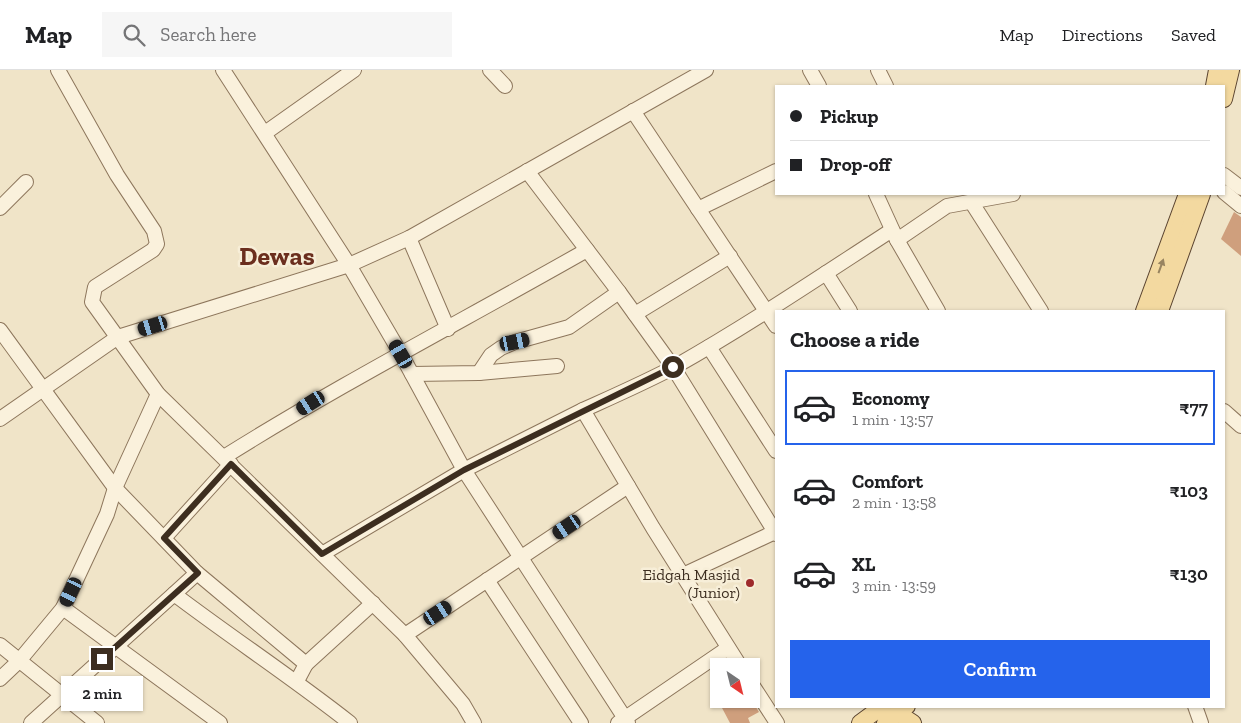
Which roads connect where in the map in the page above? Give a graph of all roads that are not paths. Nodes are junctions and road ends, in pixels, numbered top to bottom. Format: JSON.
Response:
{"nodes":[{"id":1,"x":58,"y":70,"type":"edge"},
{"id":2,"x":223,"y":70,"type":"edge"},
{"id":3,"x":354,"y":70,"type":"edge"},
{"id":4,"x":490,"y":70,"type":"edge"},
{"id":5,"x":706,"y":70,"type":"edge"},
{"id":6,"x":810,"y":70,"type":"edge"},
{"id":7,"x":878,"y":70,"type":"edge"},
{"id":8,"x":818,"y":85,"type":"edge"},
{"id":9,"x":886,"y":85,"type":"edge"},
{"id":10,"x":505,"y":86,"type":"dead end"},
{"id":11,"x":633,"y":111,"type":"junction"},
{"id":12,"x":265,"y":133,"type":"junction"},
{"id":13,"x":527,"y":171,"type":"junction"},
{"id":14,"x":775,"y":171,"type":"edge"},
{"id":15,"x":1225,"y":176,"type":"edge"},
{"id":16,"x":26,"y":182,"type":"dead end"},
{"id":17,"x":1241,"y":188,"type":"edge"},
{"id":18,"x":1225,"y":193,"type":"edge"},
{"id":19,"x":876,"y":195,"type":"edge"},
{"id":20,"x":1008,"y":195,"type":"edge"},
{"id":21,"x":1187,"y":195,"type":"edge"},
{"id":22,"x":1202,"y":195,"type":"edge"},
{"id":23,"x":945,"y":200,"type":"edge"},
{"id":24,"x":972,"y":203,"type":"junction"},
{"id":25,"x":1241,"y":206,"type":"edge"},
{"id":26,"x":0,"y":208,"type":"edge"},
{"id":27,"x":698,"y":209,"type":"junction"},
{"id":28,"x":895,"y":235,"type":"junction"},
{"id":29,"x":409,"y":238,"type":"junction"},
{"id":30,"x":587,"y":250,"type":"junction"},
{"id":31,"x":730,"y":256,"type":"junction"},
{"id":32,"x":349,"y":265,"type":"junction"},
{"id":33,"x":826,"y":273,"type":"junction"},
{"id":34,"x":619,"y":292,"type":"junction"},
{"id":35,"x":849,"y":310,"type":"edge"},
{"id":36,"x":937,"y":310,"type":"edge"},
{"id":37,"x":1040,"y":310,"type":"edge"},
{"id":38,"x":1144,"y":310,"type":"edge"},
{"id":39,"x":1160,"y":310,"type":"edge"},
{"id":40,"x":767,"y":312,"type":"junction"},
{"id":41,"x":635,"y":314,"type":"junction"},
{"id":42,"x":775,"y":324,"type":"edge"},
{"id":43,"x":448,"y":329,"type":"junction"},
{"id":44,"x":0,"y":330,"type":"edge"},
{"id":45,"x":118,"y":338,"type":"junction"},
{"id":46,"x":709,"y":347,"type":"junction"},
{"id":47,"x":401,"y":354,"type":"junction"},
{"id":48,"x":557,"y":366,"type":"dead end"},
{"id":49,"x":673,"y":367,"type":"junction"},
{"id":50,"x":479,"y":373,"type":"junction"},
{"id":51,"x":412,"y":374,"type":"junction"},
{"id":52,"x":42,"y":388,"type":"junction"},
{"id":53,"x":158,"y":394,"type":"junction"},
{"id":54,"x":583,"y":410,"type":"junction"},
{"id":55,"x":1225,"y":412,"type":"edge"},
{"id":56,"x":0,"y":419,"type":"edge"},
{"id":57,"x":1241,"y":426,"type":"edge"},
{"id":58,"x":775,"y":449,"type":"edge"},
{"id":59,"x":227,"y":460,"type":"junction"},
{"id":60,"x":464,"y":470,"type":"junction"},
{"id":61,"x":628,"y":486,"type":"junction"},
{"id":62,"x":115,"y":488,"type":"junction"},
{"id":63,"x":775,"y":533,"type":"edge"},
{"id":64,"x":164,"y":538,"type":"junction"},
{"id":65,"x":322,"y":554,"type":"junction"},
{"id":66,"x":521,"y":558,"type":"junction"},
{"id":67,"x":198,"y":573,"type":"junction"},
{"id":68,"x":683,"y":575,"type":"junction"},
{"id":69,"x":487,"y":580,"type":"junction"},
{"id":70,"x":174,"y":594,"type":"junction"},
{"id":71,"x":373,"y":603,"type":"junction"},
{"id":72,"x":63,"y":608,"type":"junction"},
{"id":73,"x":405,"y":634,"type":"junction"},
{"id":74,"x":0,"y":645,"type":"edge"},
{"id":75,"x":116,"y":647,"type":"junction"},
{"id":76,"x":728,"y":648,"type":"junction"},
{"id":77,"x":735,"y":658,"type":"edge"},
{"id":78,"x":19,"y":661,"type":"junction"},
{"id":79,"x":306,"y":664,"type":"junction"},
{"id":80,"x":0,"y":679,"type":"edge"},
{"id":81,"x":297,"y":681,"type":"junction"},
{"id":82,"x":60,"y":695,"type":"junction"},
{"id":83,"x":760,"y":697,"type":"edge"},
{"id":84,"x":1197,"y":708,"type":"edge"},
{"id":85,"x":892,"y":711,"type":"edge"},
{"id":86,"x":624,"y":721,"type":"edge"},
{"id":87,"x":868,"y":721,"type":"edge"},
{"id":88,"x":31,"y":723,"type":"edge"},
{"id":89,"x":97,"y":723,"type":"edge"},
{"id":90,"x":220,"y":723,"type":"edge"},
{"id":91,"x":350,"y":723,"type":"edge"},
{"id":92,"x":474,"y":723,"type":"edge"},
{"id":93,"x":581,"y":723,"type":"edge"},
{"id":94,"x":777,"y":723,"type":"edge"},
{"id":95,"x":913,"y":723,"type":"edge"},
{"id":96,"x":1201,"y":723,"type":"edge"}],
"edges":[{"from":1,"to":45,"type":"street"},
{"from":2,"to":12,"type":"street"},
{"from":3,"to":12,"type":"street"},
{"from":4,"to":10,"type":"street"},
{"from":5,"to":11,"type":"street"},
{"from":6,"to":8,"type":"street"},
{"from":7,"to":9,"type":"street"},
{"from":11,"to":13,"type":"street"},
{"from":11,"to":27,"type":"street"},
{"from":12,"to":32,"type":"street"},
{"from":13,"to":29,"type":"street"},
{"from":13,"to":30,"type":"street"},
{"from":14,"to":27,"type":"street"},
{"from":15,"to":17,"type":"street"},
{"from":16,"to":26,"type":"street"},
{"from":18,"to":25,"type":"street"},
{"from":19,"to":28,"type":"street"},
{"from":20,"to":24,"type":"street"},
{"from":38,"to":21,"type":"main road","one_way":true},
{"from":22,"to":39,"type":"main road"},
{"from":23,"to":24,"type":"street"},
{"from":23,"to":28,"type":"street"},
{"from":24,"to":37,"type":"street"},
{"from":27,"to":31,"type":"street"},
{"from":28,"to":33,"type":"street"},
{"from":28,"to":36,"type":"street"},
{"from":29,"to":32,"type":"street"},
{"from":29,"to":43,"type":"street"},
{"from":30,"to":34,"type":"street"},
{"from":30,"to":43,"type":"street"},
{"from":31,"to":40,"type":"street"},
{"from":31,"to":41,"type":"street"},
{"from":32,"to":45,"type":"street"},
{"from":32,"to":47,"type":"street"},
{"from":33,"to":35,"type":"street"},
{"from":33,"to":40,"type":"street"},
{"from":34,"to":41,"type":"street"},
{"from":34,"to":50,"type":"street"},
{"from":40,"to":42,"type":"street"},
{"from":40,"to":46,"type":"street"},
{"from":41,"to":49,"type":"street"},
{"from":43,"to":47,"type":"street"},
{"from":44,"to":52,"type":"street"},
{"from":45,"to":52,"type":"street"},
{"from":45,"to":53,"type":"street"},
{"from":46,"to":49,"type":"street"},
{"from":46,"to":58,"type":"street"},
{"from":47,"to":51,"type":"street"},
{"from":47,"to":59,"type":"street"},
{"from":48,"to":50,"type":"street"},
{"from":49,"to":54,"type":"street"},
{"from":49,"to":63,"type":"street"},
{"from":50,"to":51,"type":"street"},
{"from":51,"to":60,"type":"street"},
{"from":52,"to":56,"type":"street"},
{"from":52,"to":62,"type":"street"},
{"from":53,"to":59,"type":"street"},
{"from":53,"to":62,"type":"street"},
{"from":54,"to":60,"type":"street"},
{"from":54,"to":61,"type":"street"},
{"from":55,"to":57,"type":"street"},
{"from":59,"to":64,"type":"street"},
{"from":59,"to":65,"type":"street"},
{"from":60,"to":65,"type":"street"},
{"from":60,"to":66,"type":"street"},
{"from":61,"to":66,"type":"street"},
{"from":61,"to":68,"type":"street"},
{"from":62,"to":64,"type":"street"},
{"from":62,"to":72,"type":"street"},
{"from":63,"to":68,"type":"street"},
{"from":64,"to":67,"type":"street"},
{"from":65,"to":71,"type":"street"},
{"from":66,"to":69,"type":"street"},
{"from":66,"to":86,"type":"street"},
{"from":67,"to":70,"type":"street"},
{"from":67,"to":79,"type":"street"},
{"from":68,"to":76,"type":"street"},
{"from":69,"to":73,"type":"street"},
{"from":69,"to":93,"type":"street"},
{"from":70,"to":75,"type":"street"},
{"from":70,"to":81,"type":"street"},
{"from":71,"to":73,"type":"street"},
{"from":71,"to":79,"type":"street"},
{"from":72,"to":75,"type":"street"},
{"from":72,"to":78,"type":"street"},
{"from":73,"to":92,"type":"street"},
{"from":74,"to":78,"type":"street"},
{"from":75,"to":82,"type":"street"},
{"from":75,"to":90,"type":"street"},
{"from":76,"to":77,"type":"street"},
{"from":76,"to":86,"type":"street"},
{"from":78,"to":80,"type":"street"},
{"from":78,"to":82,"type":"street"},
{"from":79,"to":81,"type":"street"},
{"from":81,"to":91,"type":"street"},
{"from":82,"to":88,"type":"street"},
{"from":82,"to":89,"type":"street"},
{"from":83,"to":94,"type":"street"},
{"from":84,"to":96,"type":"street"},
{"from":85,"to":87,"type":"main road"},
{"from":85,"to":95,"type":"main road"}]}
